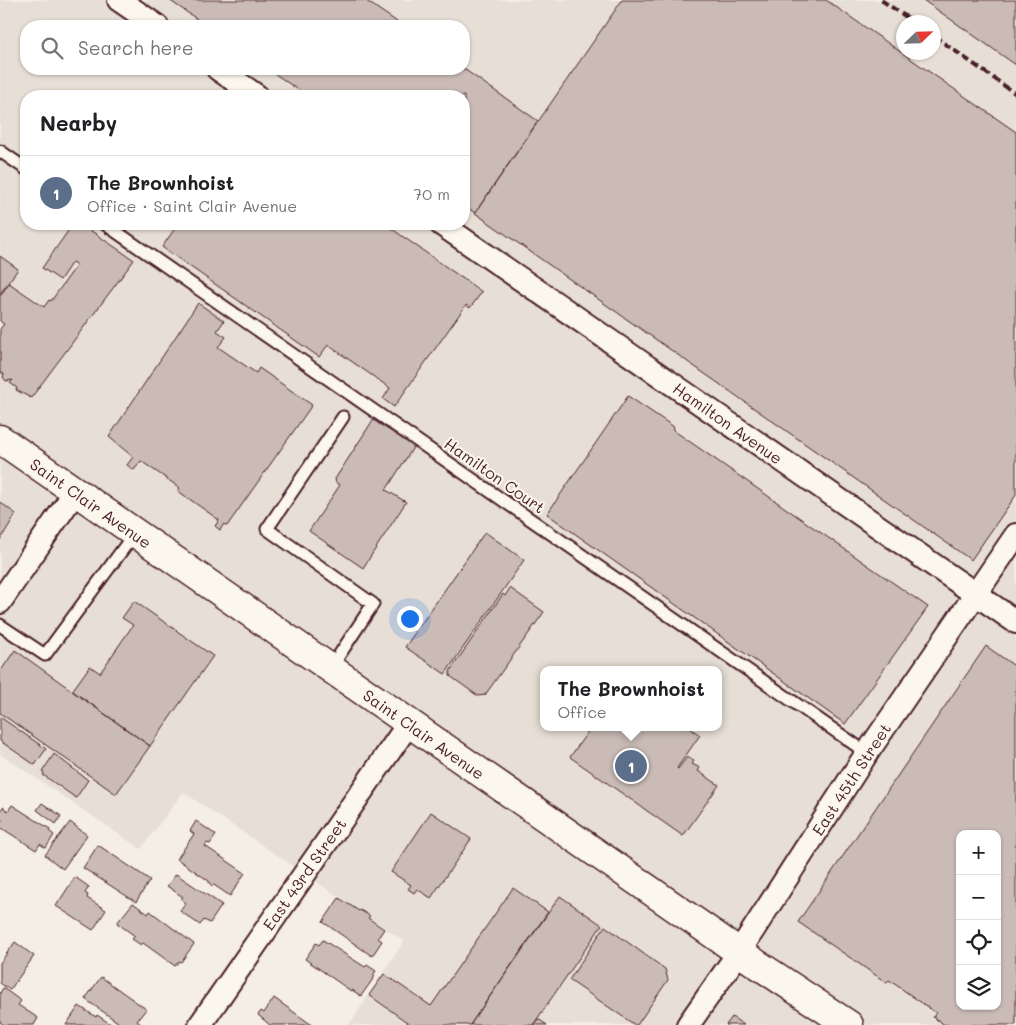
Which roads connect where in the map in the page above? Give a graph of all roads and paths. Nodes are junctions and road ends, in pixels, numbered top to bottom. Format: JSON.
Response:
{"nodes":[{"id":1,"x":119,"y":0,"type":"edge"},
{"id":2,"x":148,"y":20,"type":"edge"},
{"id":3,"x":227,"y":75,"type":"edge"},
{"id":4,"x":249,"y":90,"type":"edge"},
{"id":5,"x":0,"y":151,"type":"edge"},
{"id":6,"x":20,"y":165,"type":"edge"},
{"id":7,"x":114,"y":230,"type":"edge"},
{"id":8,"x":450,"y":230,"type":"edge"},
{"id":9,"x":343,"y":418,"type":"dead end"},
{"id":10,"x":0,"y":439,"type":"edge"},
{"id":11,"x":75,"y":492,"type":"junction"},
{"id":12,"x":134,"y":534,"type":"junction"},
{"id":13,"x":1016,"y":535,"type":"edge"},
{"id":14,"x":975,"y":594,"type":"junction"},
{"id":15,"x":0,"y":602,"type":"edge"},
{"id":16,"x":1016,"y":622,"type":"edge"},
{"id":17,"x":0,"y":625,"type":"edge"},
{"id":18,"x":330,"y":669,"type":"junction"},
{"id":19,"x":408,"y":723,"type":"junction"},
{"id":20,"x":867,"y":753,"type":"junction"},
{"id":21,"x":739,"y":952,"type":"junction"},
{"id":22,"x":200,"y":1025,"type":"edge"},
{"id":23,"x":688,"y":1025,"type":"edge"},
{"id":24,"x":850,"y":1025,"type":"edge"}],
"edges":[{"from":1,"to":2,"type":"street"},
{"from":3,"to":4,"type":"street"},
{"from":5,"to":6,"type":"lane"},
{"from":7,"to":20,"type":"lane","name":"Hamilton Court"},
{"from":8,"to":14,"type":"street","name":"Hamilton Avenue"},
{"from":9,"to":18,"type":"lane"},
{"from":10,"to":11,"type":"main road","name":"Saint Clair Avenue"},
{"from":11,"to":12,"type":"main road","name":"Saint Clair Avenue"},
{"from":11,"to":15,"type":"street"},
{"from":12,"to":17,"type":"lane"},
{"from":12,"to":18,"type":"main road","name":"Saint Clair Avenue"},
{"from":13,"to":14,"type":"street","name":"East 45th Street"},
{"from":14,"to":16,"type":"street","name":"Hamilton Avenue"},
{"from":14,"to":20,"type":"street","name":"East 45th Street"},
{"from":18,"to":19,"type":"main road","name":"Saint Clair Avenue"},
{"from":19,"to":21,"type":"main road","name":"Saint Clair Avenue"},
{"from":19,"to":22,"type":"street","name":"East 43rd Street"},
{"from":20,"to":21,"type":"street","name":"East 45th Street"},
{"from":21,"to":23,"type":"street","name":"East 45th Street"},
{"from":21,"to":24,"type":"main road","name":"Saint Clair Avenue"}]}
